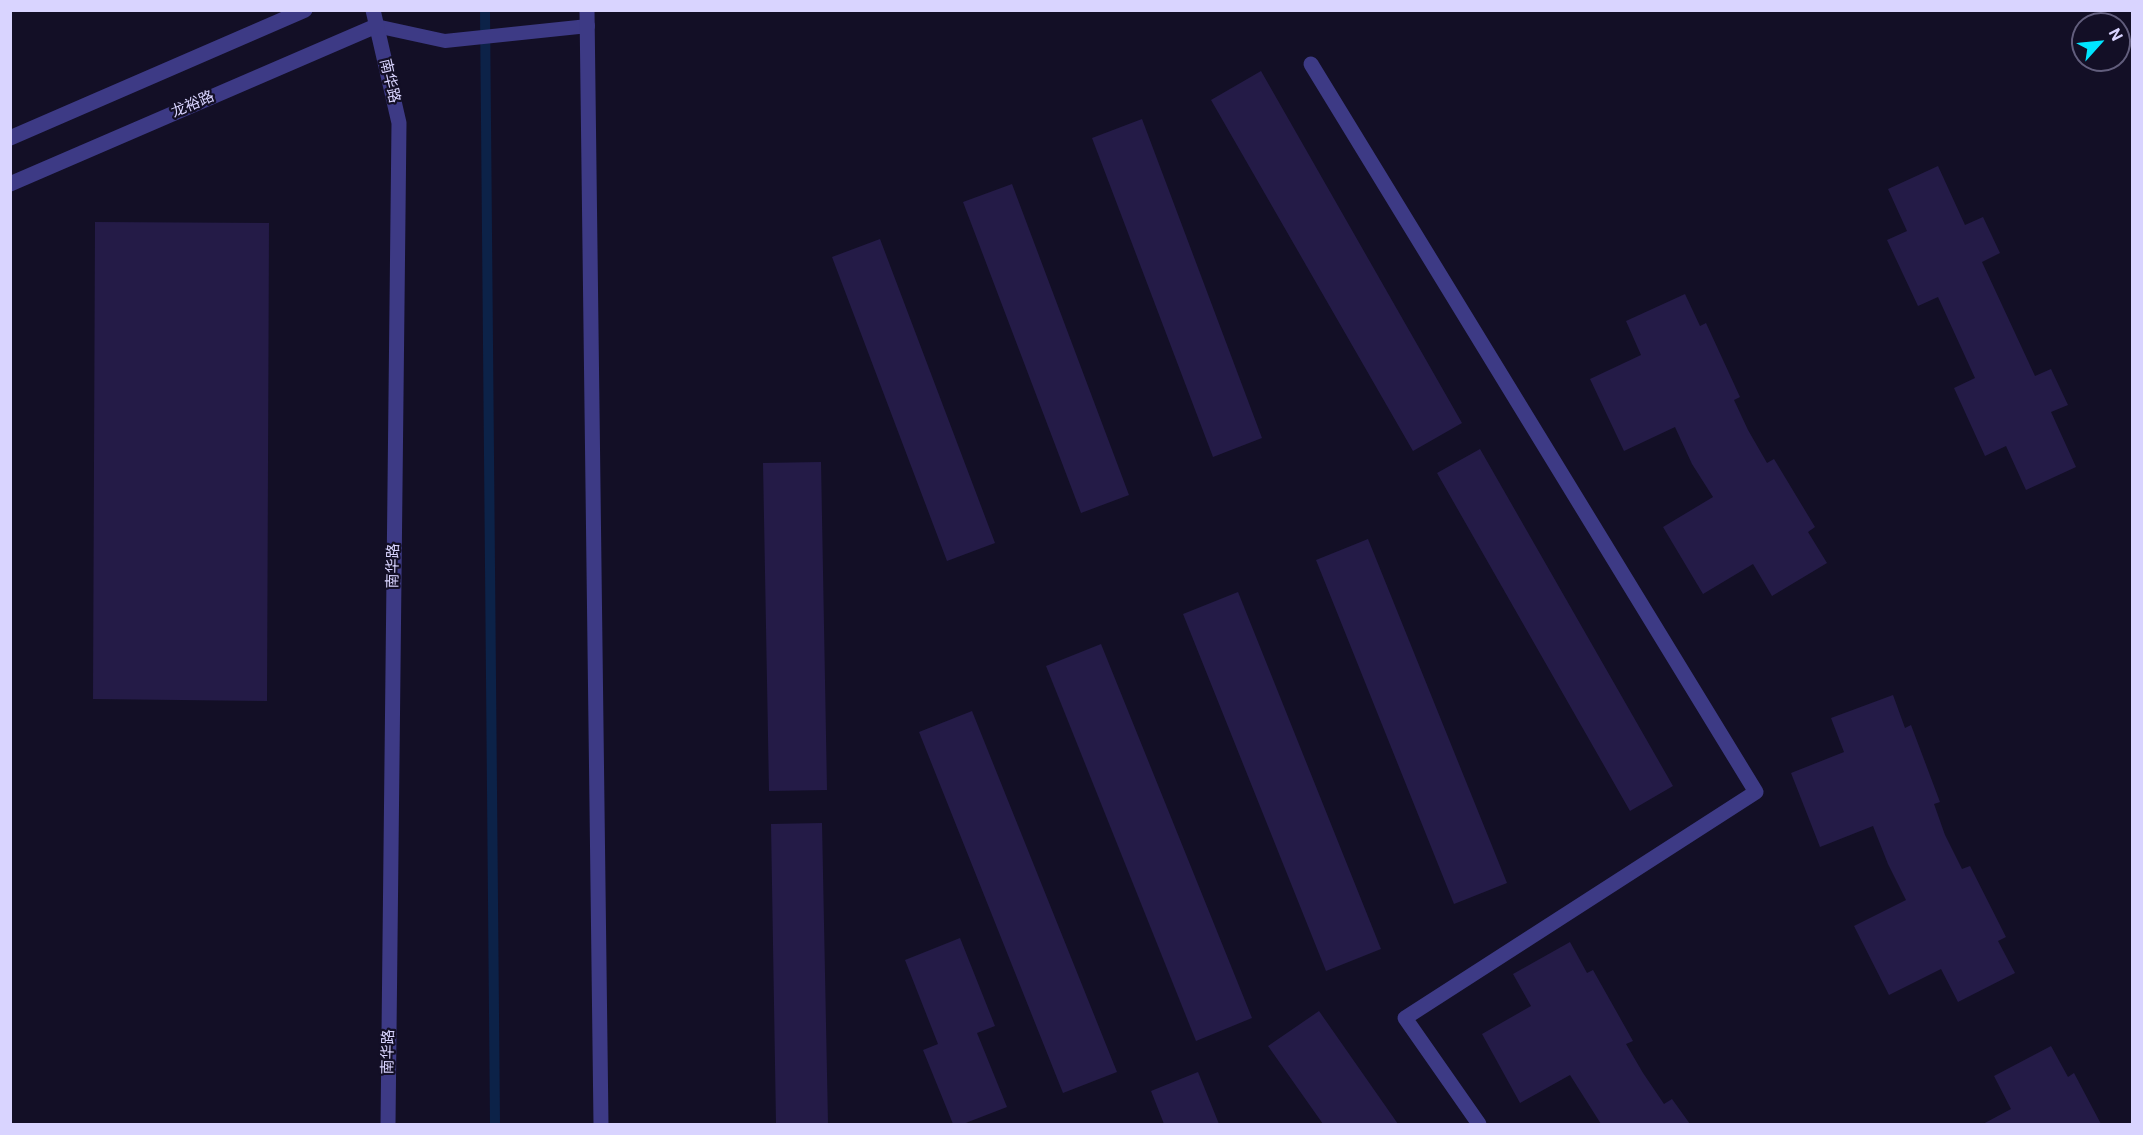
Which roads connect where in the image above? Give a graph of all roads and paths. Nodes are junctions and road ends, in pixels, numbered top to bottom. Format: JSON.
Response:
{"nodes":[{"id":1,"x":305,"y":10,"type":"edge"},
{"id":2,"x":373,"y":10,"type":"edge"},
{"id":3,"x":587,"y":18,"type":"edge"},
{"id":4,"x":376,"y":26,"type":"junction"},
{"id":5,"x":1311,"y":64,"type":"dead end"},
{"id":6,"x":10,"y":138,"type":"edge"},
{"id":7,"x":10,"y":184,"type":"edge"},
{"id":8,"x":388,"y":1125,"type":"edge"},
{"id":9,"x":601,"y":1125,"type":"edge"},
{"id":10,"x":1479,"y":1125,"type":"edge"}],
"edges":[{"from":1,"to":6,"type":"street"},
{"from":2,"to":4,"type":"street","name":"南华路"},
{"from":3,"to":4,"type":"lane"},
{"from":3,"to":9,"type":"street"},
{"from":4,"to":7,"type":"street","name":"龙裕路"},
{"from":4,"to":8,"type":"street","name":"南华路"},
{"from":5,"to":10,"type":"street"}]}
